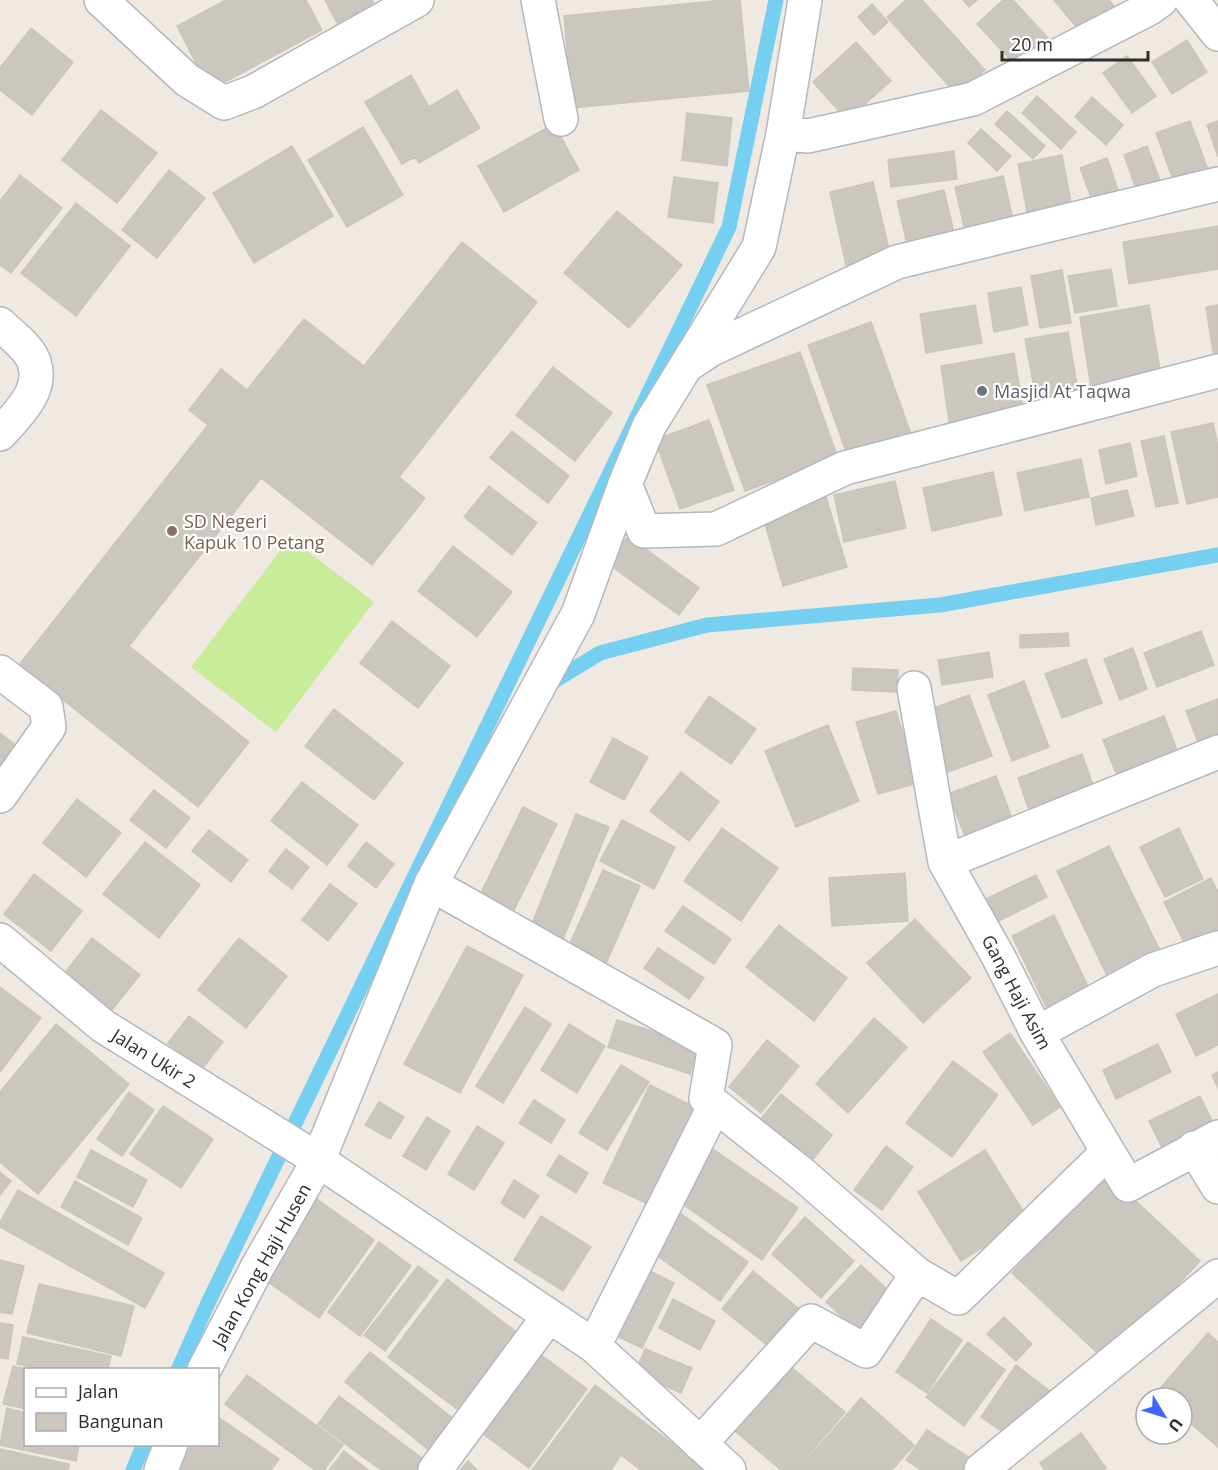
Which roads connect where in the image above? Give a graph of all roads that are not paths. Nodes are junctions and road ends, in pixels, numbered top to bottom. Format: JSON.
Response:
{"nodes":[{"id":1,"x":101,"y":0,"type":"edge"},
{"id":2,"x":417,"y":0,"type":"edge"},
{"id":3,"x":538,"y":0,"type":"edge"},
{"id":4,"x":805,"y":0,"type":"edge"},
{"id":5,"x":1161,"y":0,"type":"edge"},
{"id":6,"x":1191,"y":0,"type":"edge"},
{"id":7,"x":1218,"y":34,"type":"edge"},
{"id":8,"x":561,"y":118,"type":"dead end"},
{"id":9,"x":783,"y":134,"type":"junction"},
{"id":10,"x":1218,"y":184,"type":"edge"},
{"id":11,"x":0,"y":324,"type":"edge"},
{"id":12,"x":684,"y":368,"type":"junction"},
{"id":13,"x":1218,"y":372,"type":"edge"},
{"id":14,"x":0,"y":434,"type":"edge"},
{"id":15,"x":625,"y":484,"type":"junction"},
{"id":16,"x":0,"y":672,"type":"edge"},
{"id":17,"x":914,"y":688,"type":"dead end"},
{"id":18,"x":1218,"y":752,"type":"edge"},
{"id":19,"x":0,"y":796,"type":"edge"},
{"id":20,"x":945,"y":862,"type":"junction"},
{"id":21,"x":431,"y":884,"type":"junction"},
{"id":22,"x":0,"y":940,"type":"edge"},
{"id":23,"x":1218,"y":948,"type":"edge"},
{"id":24,"x":1037,"y":1033,"type":"junction"},
{"id":25,"x":715,"y":1104,"type":"junction"},
{"id":26,"x":1206,"y":1142,"type":"edge"},
{"id":27,"x":1108,"y":1152,"type":"junction"},
{"id":28,"x":314,"y":1158,"type":"junction"},
{"id":29,"x":1218,"y":1187,"type":"edge"},
{"id":30,"x":917,"y":1274,"type":"junction"},
{"id":31,"x":1218,"y":1276,"type":"edge"},
{"id":32,"x":549,"y":1316,"type":"junction"},
{"id":33,"x":594,"y":1346,"type":"junction"},
{"id":34,"x":205,"y":1368,"type":"edge"},
{"id":35,"x":700,"y":1444,"type":"junction"},
{"id":36,"x":170,"y":1446,"type":"edge"},
{"id":37,"x":161,"y":1470,"type":"edge"},
{"id":38,"x":435,"y":1470,"type":"edge"},
{"id":39,"x":729,"y":1470,"type":"edge"},
{"id":40,"x":981,"y":1470,"type":"edge"}],
"edges":[{"from":1,"to":2,"type":"street"},
{"from":3,"to":8,"type":"street"},
{"from":4,"to":9,"type":"street","name":"Jalan Kong Haji Husen"},
{"from":5,"to":9,"type":"street"},
{"from":6,"to":7,"type":"street"},
{"from":9,"to":12,"type":"street","name":"Jalan Kong Haji Husen"},
{"from":10,"to":12,"type":"street"},
{"from":11,"to":14,"type":"street"},
{"from":12,"to":15,"type":"street","name":"Jalan Kong Haji Husen"},
{"from":13,"to":15,"type":"street"},
{"from":15,"to":21,"type":"street","name":"Jalan Kong Haji Husen"},
{"from":16,"to":19,"type":"street"},
{"from":17,"to":20,"type":"street","name":"Gang Haji Asim"},
{"from":18,"to":20,"type":"street"},
{"from":20,"to":24,"type":"street","name":"Gang Haji Asim"},
{"from":21,"to":25,"type":"street"},
{"from":21,"to":28,"type":"street","name":"Jalan Kong Haji Husen"},
{"from":22,"to":28,"type":"street","name":"Jalan Ukir 2"},
{"from":23,"to":24,"type":"street"},
{"from":24,"to":27,"type":"street","name":"Gang Haji Asim"},
{"from":25,"to":30,"type":"street"},
{"from":25,"to":33,"type":"street"},
{"from":26,"to":27,"type":"street","name":"Gang Haji Asim"},
{"from":26,"to":29,"type":"street"},
{"from":27,"to":30,"type":"street"},
{"from":28,"to":32,"type":"street","name":"Jalan Ukir 2"},
{"from":28,"to":34,"type":"street","name":"Jalan Kong Haji Husen"},
{"from":30,"to":35,"type":"street"},
{"from":31,"to":40,"type":"street"},
{"from":32,"to":33,"type":"street","name":"Jalan Ukir 2"},
{"from":32,"to":38,"type":"street"},
{"from":33,"to":35,"type":"street","name":"Jalan Ukir 2"},
{"from":35,"to":39,"type":"street","name":"Jalan Ukir 2"},
{"from":36,"to":37,"type":"street"}]}
